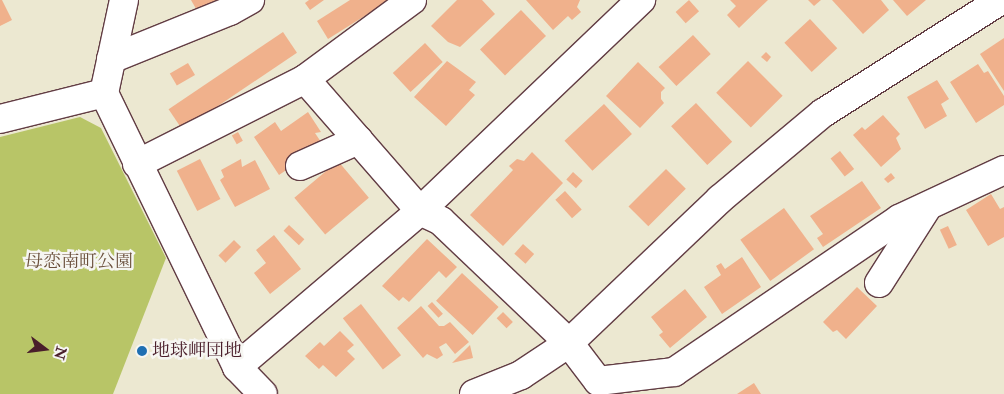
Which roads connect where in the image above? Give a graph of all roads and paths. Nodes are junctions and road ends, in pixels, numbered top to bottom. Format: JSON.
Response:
{"nodes":[{"id":1,"x":124,"y":0,"type":"edge"},
{"id":2,"x":250,"y":0,"type":"edge"},
{"id":3,"x":412,"y":0,"type":"edge"},
{"id":4,"x":641,"y":0,"type":"edge"},
{"id":5,"x":1001,"y":0,"type":"edge"},
{"id":6,"x":111,"y":59,"type":"junction"},
{"id":7,"x":305,"y":79,"type":"junction"},
{"id":8,"x":104,"y":93,"type":"junction"},
{"id":9,"x":0,"y":119,"type":"edge"},
{"id":10,"x":358,"y":140,"type":"junction"},
{"id":11,"x":137,"y":164,"type":"junction"},
{"id":12,"x":300,"y":166,"type":"dead end"},
{"id":13,"x":1004,"y":170,"type":"edge"},
{"id":14,"x":928,"y":206,"type":"junction"},
{"id":15,"x":420,"y":211,"type":"junction"},
{"id":16,"x":879,"y":283,"type":"dead end"},
{"id":17,"x":569,"y":343,"type":"junction"},
{"id":18,"x":237,"y":367,"type":"junction"},
{"id":19,"x":478,"y":393,"type":"edge"},
{"id":20,"x":263,"y":394,"type":"edge"}],
"edges":[{"from":1,"to":6,"type":"street"},
{"from":2,"to":6,"type":"street"},
{"from":3,"to":7,"type":"street"},
{"from":4,"to":15,"type":"street"},
{"from":5,"to":17,"type":"street"},
{"from":6,"to":8,"type":"street"},
{"from":7,"to":10,"type":"street"},
{"from":7,"to":11,"type":"street"},
{"from":8,"to":9,"type":"street"},
{"from":8,"to":11,"type":"street"},
{"from":10,"to":12,"type":"street"},
{"from":10,"to":15,"type":"street"},
{"from":11,"to":18,"type":"street"},
{"from":13,"to":14,"type":"street"},
{"from":14,"to":16,"type":"street"},
{"from":14,"to":17,"type":"street"},
{"from":15,"to":17,"type":"street"},
{"from":15,"to":18,"type":"street"},
{"from":17,"to":19,"type":"street"},
{"from":18,"to":20,"type":"street"}]}
